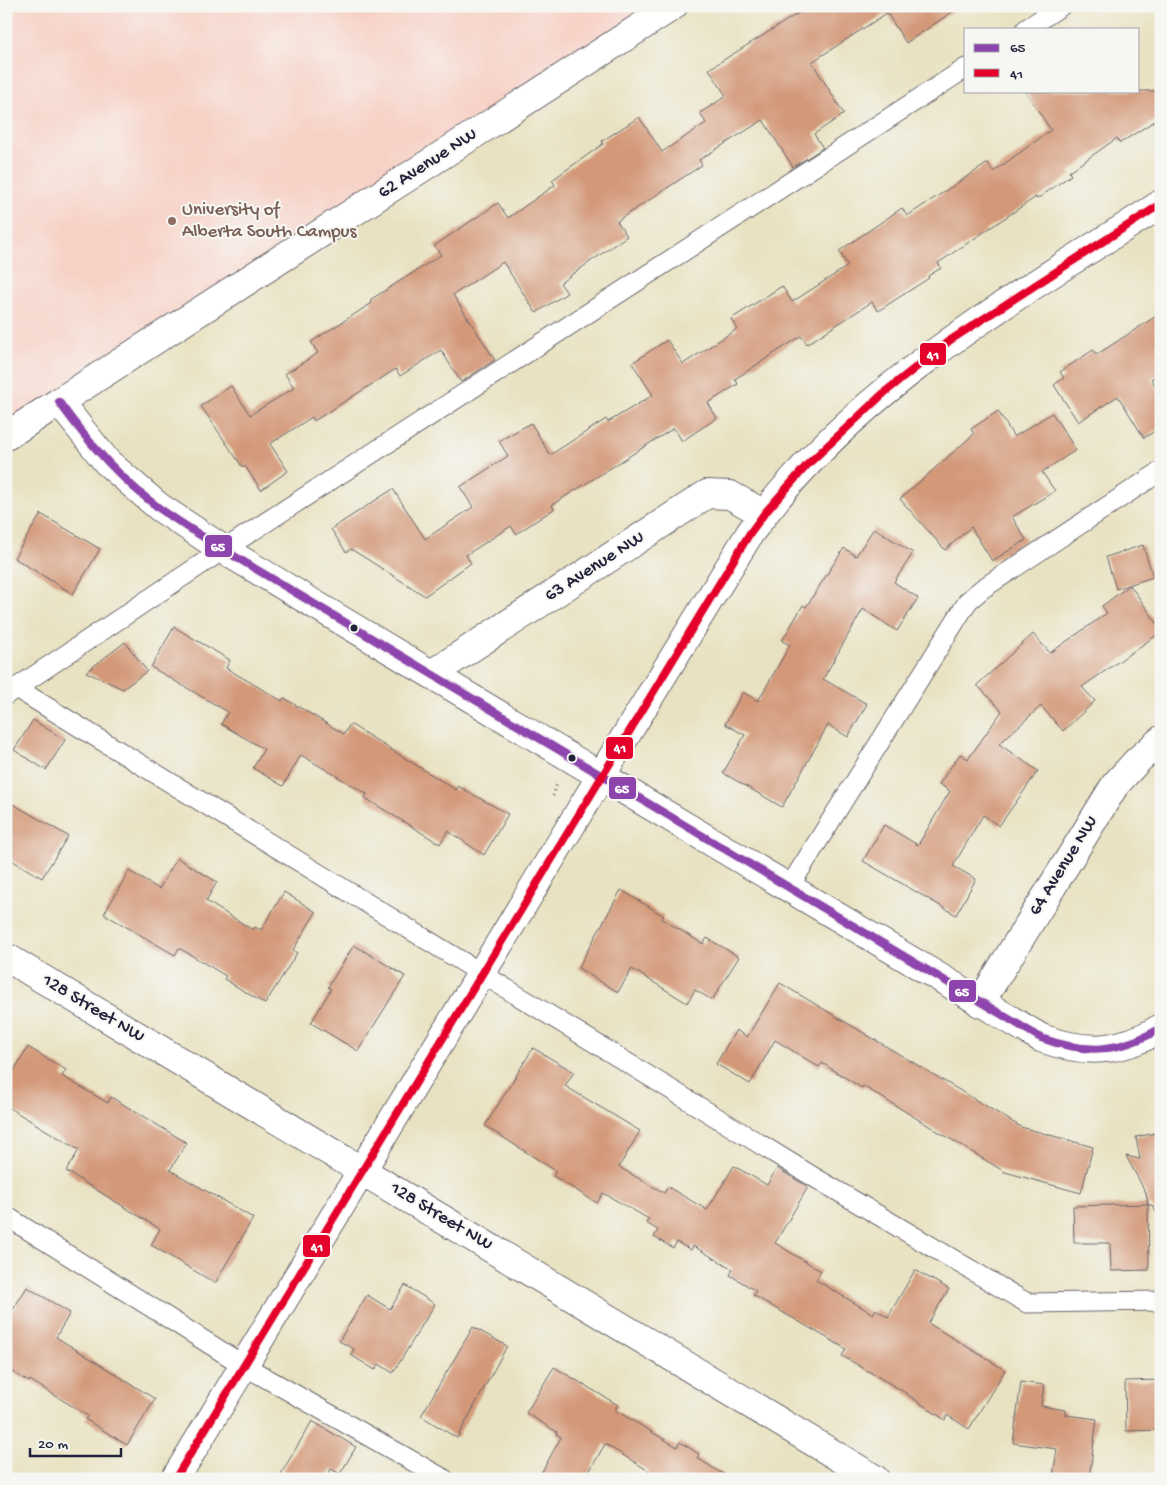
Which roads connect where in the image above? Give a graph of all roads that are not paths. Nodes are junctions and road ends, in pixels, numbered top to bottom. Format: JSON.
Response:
{"nodes":[{"id":1,"x":673,"y":6,"type":"edge"},
{"id":2,"x":1061,"y":6,"type":"edge"},
{"id":3,"x":1028,"y":28,"type":"edge"},
{"id":4,"x":964,"y":69,"type":"edge"},
{"id":5,"x":1161,"y":204,"type":"edge"},
{"id":6,"x":58,"y":402,"type":"junction"},
{"id":7,"x":6,"y":436,"type":"edge"},
{"id":8,"x":1161,"y":471,"type":"edge"},
{"id":9,"x":764,"y":514,"type":"junction"},
{"id":10,"x":224,"y":550,"type":"junction"},
{"id":11,"x":433,"y":673,"type":"junction"},
{"id":12,"x":11,"y":692,"type":"edge"},
{"id":13,"x":1161,"y":740,"type":"edge"},
{"id":14,"x":601,"y":776,"type":"junction"},
{"id":15,"x":788,"y":889,"type":"junction"},
{"id":16,"x":6,"y":956,"type":"edge"},
{"id":17,"x":481,"y":975,"type":"junction"},
{"id":18,"x":980,"y":1003,"type":"junction"},
{"id":19,"x":1161,"y":1028,"type":"edge"},
{"id":20,"x":362,"y":1169,"type":"junction"},
{"id":21,"x":6,"y":1216,"type":"edge"},
{"id":22,"x":1161,"y":1301,"type":"edge"},
{"id":23,"x":243,"y":1365,"type":"junction"},
{"id":24,"x":175,"y":1479,"type":"edge"},
{"id":25,"x":444,"y":1479,"type":"edge"},
{"id":26,"x":875,"y":1479,"type":"edge"}],
"edges":[{"from":1,"to":6,"type":"street","name":"62 Avenue NW"},
{"from":2,"to":3,"type":"lane"},
{"from":4,"to":10,"type":"lane"},
{"from":5,"to":9,"type":"street"},
{"from":6,"to":7,"type":"street","name":"62 Avenue NW"},
{"from":6,"to":10,"type":"street"},
{"from":8,"to":15,"type":"lane"},
{"from":9,"to":11,"type":"street","name":"63 Avenue NW"},
{"from":9,"to":14,"type":"street"},
{"from":10,"to":11,"type":"street"},
{"from":10,"to":12,"type":"lane"},
{"from":11,"to":14,"type":"street"},
{"from":12,"to":17,"type":"lane"},
{"from":13,"to":18,"type":"street","name":"64 Avenue NW"},
{"from":14,"to":15,"type":"street"},
{"from":14,"to":17,"type":"street"},
{"from":15,"to":18,"type":"street"},
{"from":16,"to":20,"type":"street","name":"128 Street NW"},
{"from":17,"to":20,"type":"street"},
{"from":17,"to":22,"type":"lane"},
{"from":18,"to":19,"type":"street"},
{"from":20,"to":23,"type":"street"},
{"from":20,"to":26,"type":"street","name":"128 Street NW"},
{"from":21,"to":23,"type":"lane"},
{"from":23,"to":24,"type":"street"},
{"from":23,"to":25,"type":"lane"}]}
